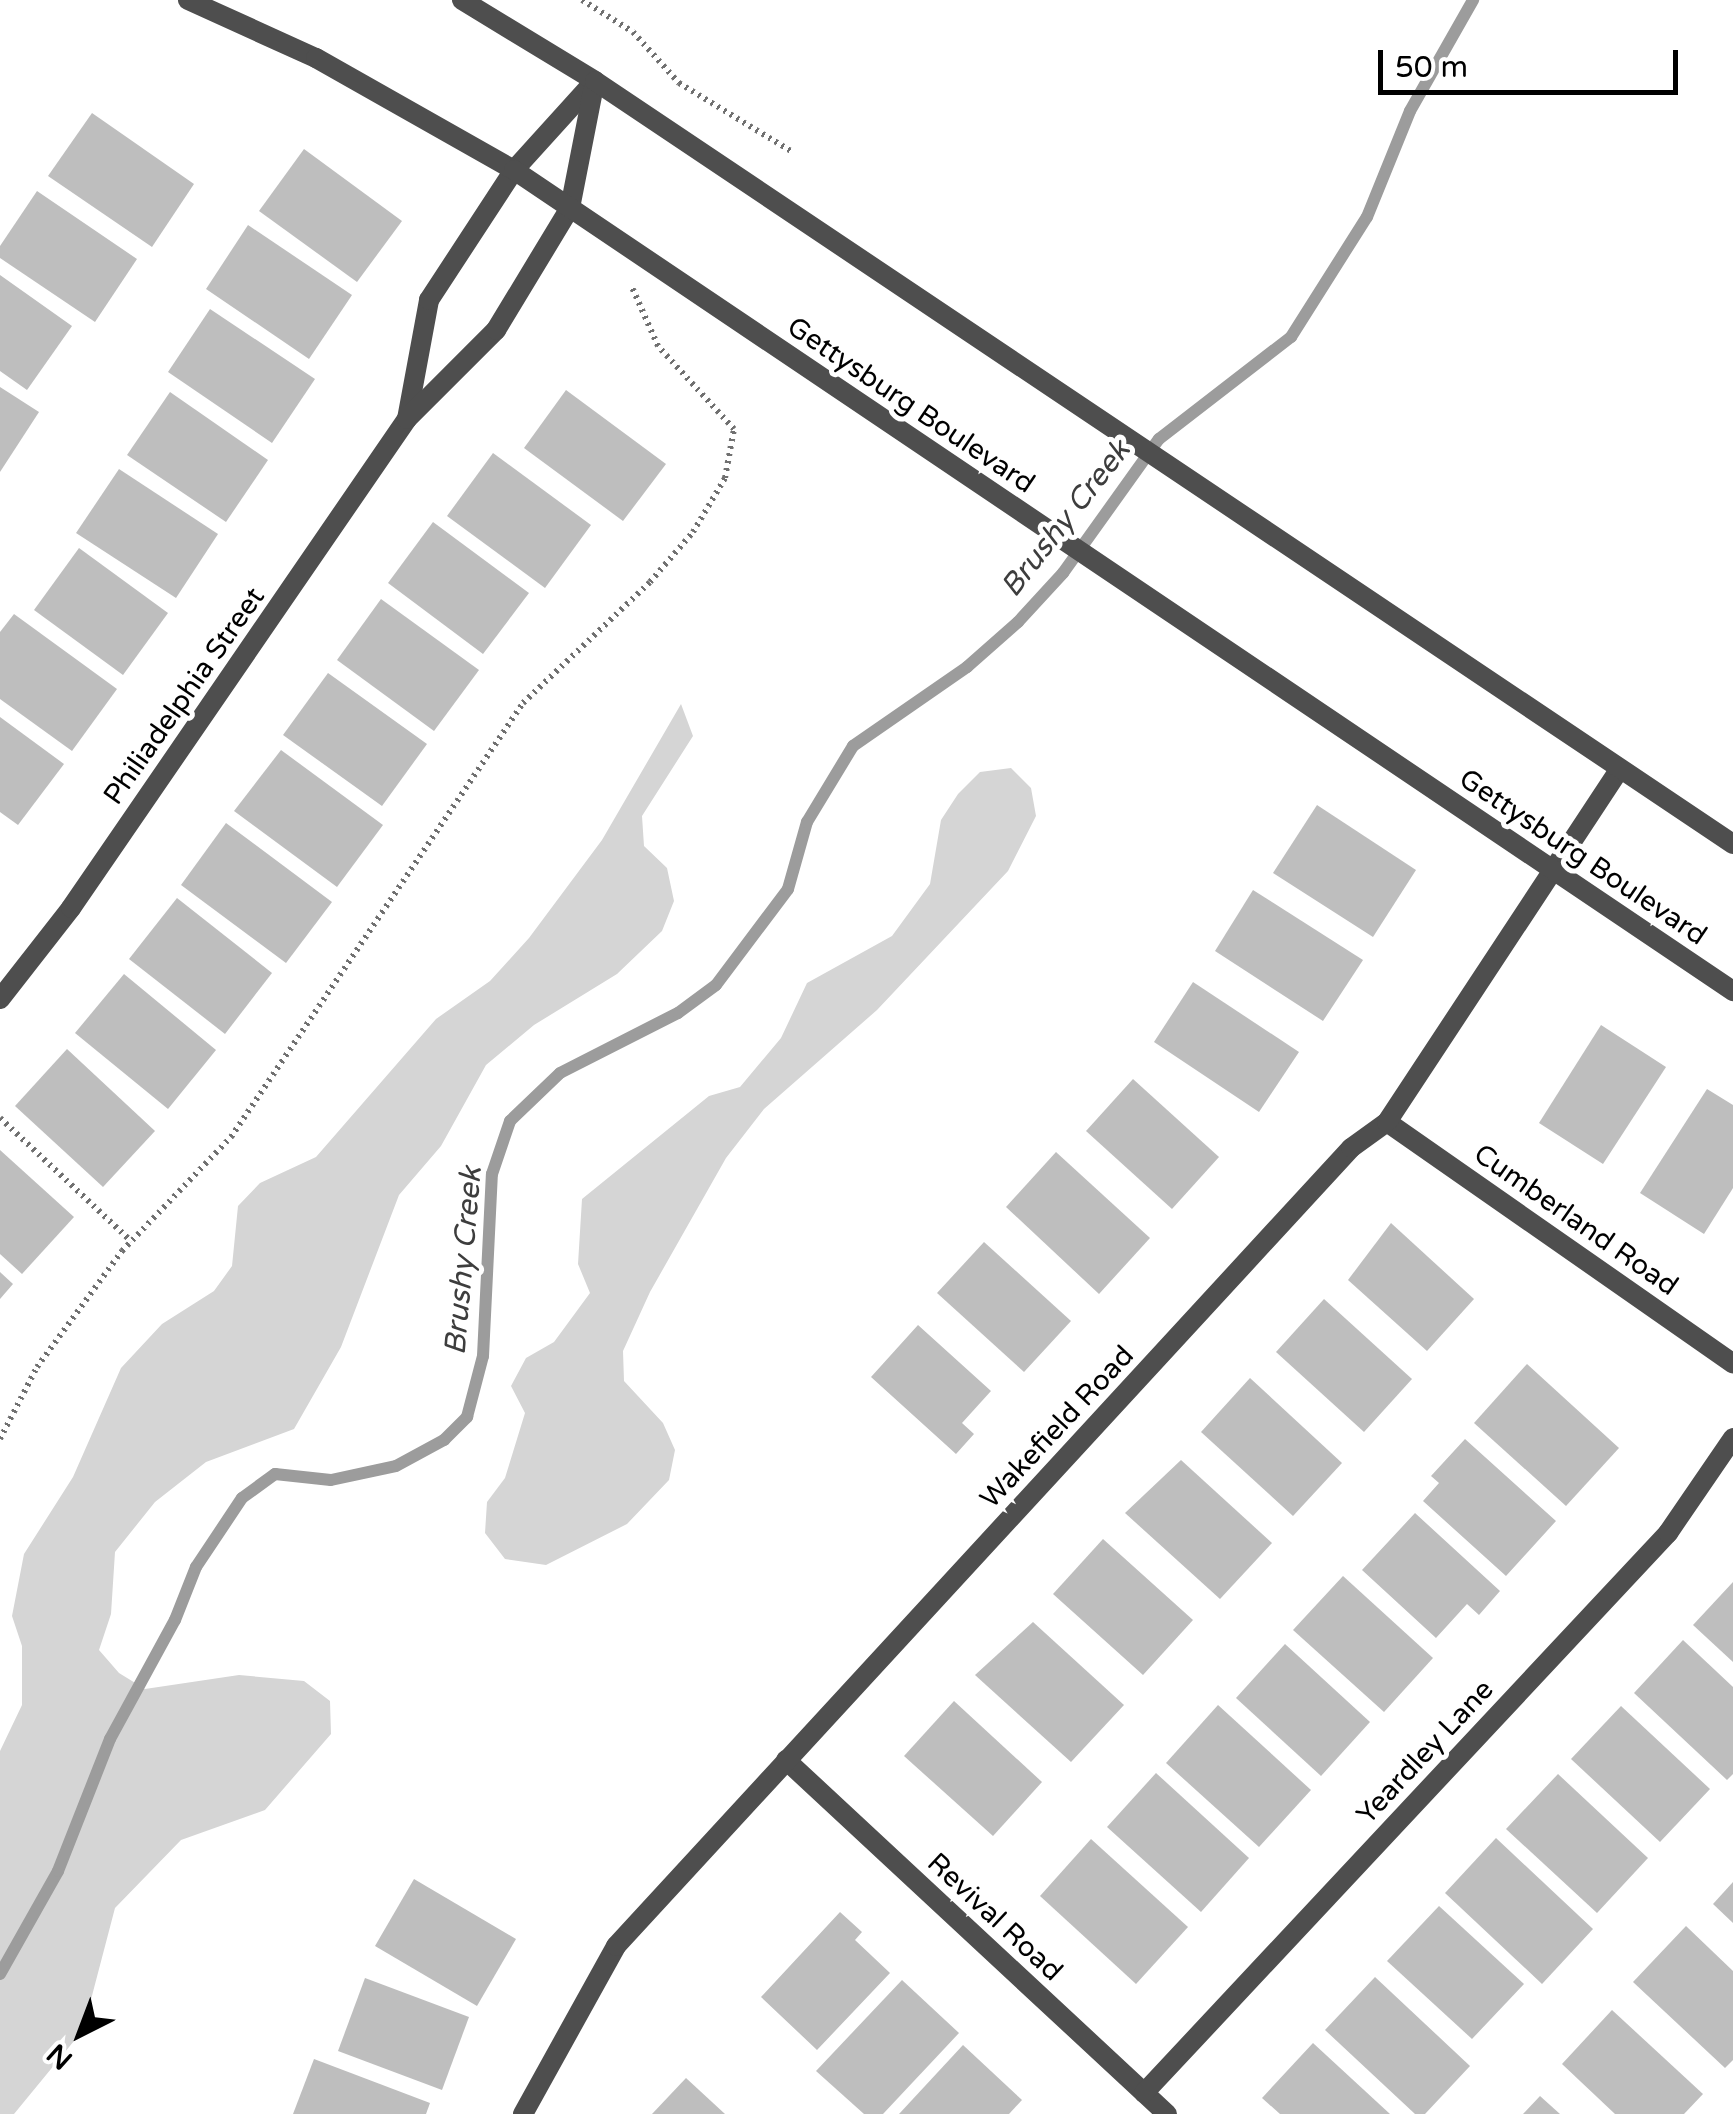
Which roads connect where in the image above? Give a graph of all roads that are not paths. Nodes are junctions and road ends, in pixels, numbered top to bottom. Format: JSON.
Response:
{"nodes":[{"id":1,"x":188,"y":0,"type":"edge"},
{"id":2,"x":462,"y":0,"type":"edge"},
{"id":3,"x":595,"y":81,"type":"junction"},
{"id":4,"x":514,"y":170,"type":"junction"},
{"id":5,"x":570,"y":208,"type":"junction"},
{"id":6,"x":408,"y":419,"type":"junction"},
{"id":7,"x":1620,"y":768,"type":"junction"},
{"id":8,"x":1733,"y":844,"type":"edge"},
{"id":9,"x":1553,"y":870,"type":"junction"},
{"id":10,"x":1733,"y":991,"type":"edge"},
{"id":11,"x":0,"y":999,"type":"edge"},
{"id":12,"x":1387,"y":1122,"type":"junction"},
{"id":13,"x":1733,"y":1363,"type":"edge"},
{"id":14,"x":1733,"y":1438,"type":"edge"},
{"id":15,"x":786,"y":1760,"type":"junction"},
{"id":16,"x":1144,"y":2093,"type":"junction"},
{"id":17,"x":523,"y":2114,"type":"edge"},
{"id":18,"x":1167,"y":2114,"type":"edge"}],
"edges":[{"from":1,"to":4,"type":"street","name":"Gettysburg Boulevard"},
{"from":2,"to":3,"type":"street"},
{"from":3,"to":4,"type":"street","name":"Philiadelphia Street"},
{"from":3,"to":5,"type":"street","name":"Philiadelphia Street"},
{"from":3,"to":7,"type":"street"},
{"from":4,"to":5,"type":"street","name":"Gettysburg Boulevard"},
{"from":4,"to":6,"type":"street","name":"Philiadelphia Street"},
{"from":5,"to":6,"type":"street","name":"Philiadelphia Street"},
{"from":5,"to":9,"type":"street","name":"Gettysburg Boulevard"},
{"from":6,"to":11,"type":"street","name":"Philiadelphia Street"},
{"from":7,"to":8,"type":"street"},
{"from":7,"to":9,"type":"street","name":"Wakefield Road"},
{"from":9,"to":10,"type":"street","name":"Gettysburg Boulevard"},
{"from":9,"to":12,"type":"street","name":"Wakefield Road"},
{"from":12,"to":13,"type":"street","name":"Cumberland Road"},
{"from":12,"to":15,"type":"street","name":"Wakefield Road"},
{"from":14,"to":16,"type":"street","name":"Yeardley Lane"},
{"from":15,"to":16,"type":"street","name":"Revival Road"},
{"from":15,"to":17,"type":"street","name":"Wakefield Road"},
{"from":16,"to":18,"type":"street","name":"Revival Road"}]}
